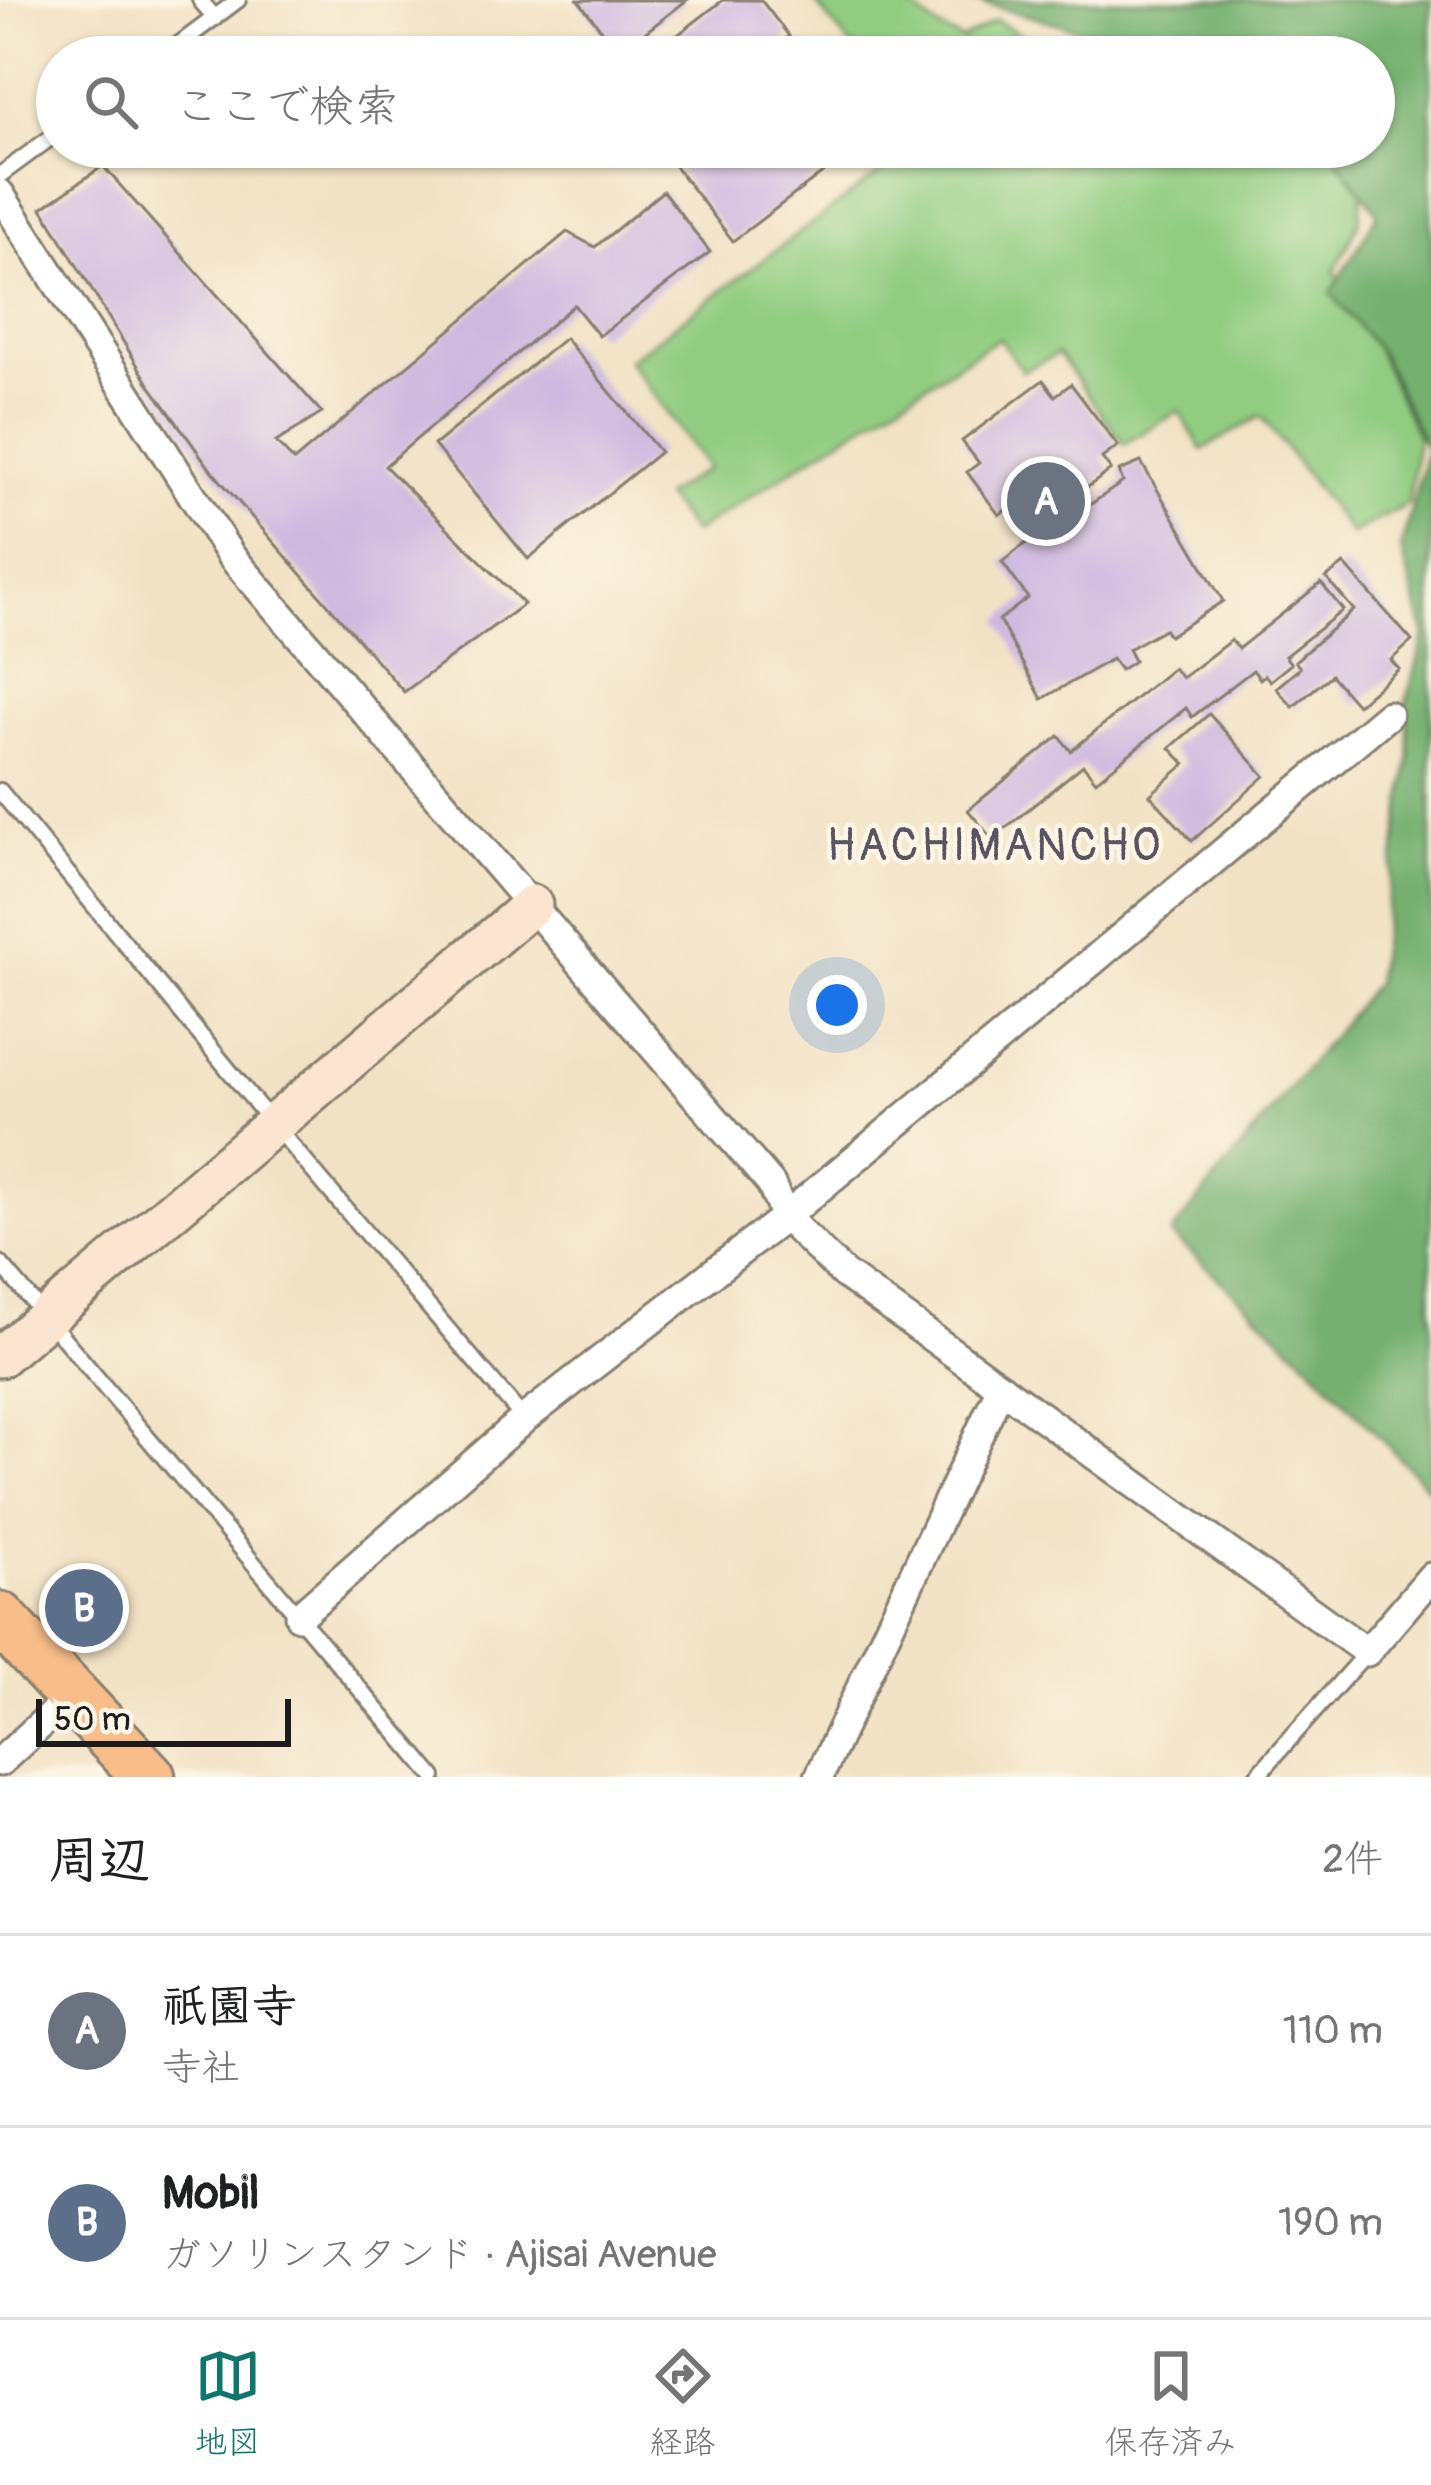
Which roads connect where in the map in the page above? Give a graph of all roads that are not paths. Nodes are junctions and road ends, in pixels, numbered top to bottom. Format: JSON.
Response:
{"nodes":[{"id":1,"x":200,"y":0,"type":"edge"},
{"id":2,"x":238,"y":0,"type":"edge"},
{"id":3,"x":215,"y":18,"type":"junction"},
{"id":4,"x":191,"y":36,"type":"edge"},
{"id":5,"x":36,"y":149,"type":"edge"},
{"id":6,"x":0,"y":175,"type":"edge"},
{"id":7,"x":0,"y":194,"type":"edge"},
{"id":8,"x":1388,"y":715,"type":"dead end"},
{"id":9,"x":0,"y":790,"type":"edge"},
{"id":10,"x":532,"y":905,"type":"junction"},
{"id":11,"x":273,"y":1124,"type":"junction"},
{"id":12,"x":785,"y":1217,"type":"junction"},
{"id":13,"x":0,"y":1263,"type":"edge"},
{"id":14,"x":46,"y":1316,"type":"junction"},
{"id":15,"x":0,"y":1358,"type":"edge"},
{"id":16,"x":1001,"y":1387,"type":"junction"},
{"id":17,"x":524,"y":1419,"type":"junction"},
{"id":18,"x":1431,"y":1577,"type":"edge"},
{"id":19,"x":299,"y":1616,"type":"junction"},
{"id":20,"x":0,"y":1618,"type":"edge"},
{"id":21,"x":1367,"y":1652,"type":"junction"},
{"id":22,"x":72,"y":1696,"type":"junction"},
{"id":23,"x":0,"y":1762,"type":"edge"},
{"id":24,"x":149,"y":1777,"type":"edge"},
{"id":25,"x":434,"y":1777,"type":"edge"},
{"id":26,"x":819,"y":1777,"type":"edge"},
{"id":27,"x":1256,"y":1777,"type":"edge"}],
"edges":[{"from":1,"to":3,"type":"lane"},
{"from":2,"to":3,"type":"lane"},
{"from":3,"to":4,"type":"lane"},
{"from":5,"to":6,"type":"lane"},
{"from":7,"to":10,"type":"street"},
{"from":8,"to":12,"type":"street"},
{"from":9,"to":11,"type":"lane"},
{"from":10,"to":11,"type":"street"},
{"from":10,"to":12,"type":"street"},
{"from":11,"to":14,"type":"street"},
{"from":11,"to":17,"type":"lane"},
{"from":12,"to":16,"type":"street"},
{"from":12,"to":17,"type":"street"},
{"from":13,"to":14,"type":"lane"},
{"from":14,"to":15,"type":"street"},
{"from":14,"to":19,"type":"lane"},
{"from":16,"to":21,"type":"street"},
{"from":16,"to":26,"type":"street"},
{"from":17,"to":19,"type":"street"},
{"from":18,"to":21,"type":"street"},
{"from":19,"to":25,"type":"lane"},
{"from":20,"to":22,"type":"highway"},
{"from":21,"to":27,"type":"lane"},
{"from":22,"to":23,"type":"street"},
{"from":22,"to":24,"type":"highway"}]}
